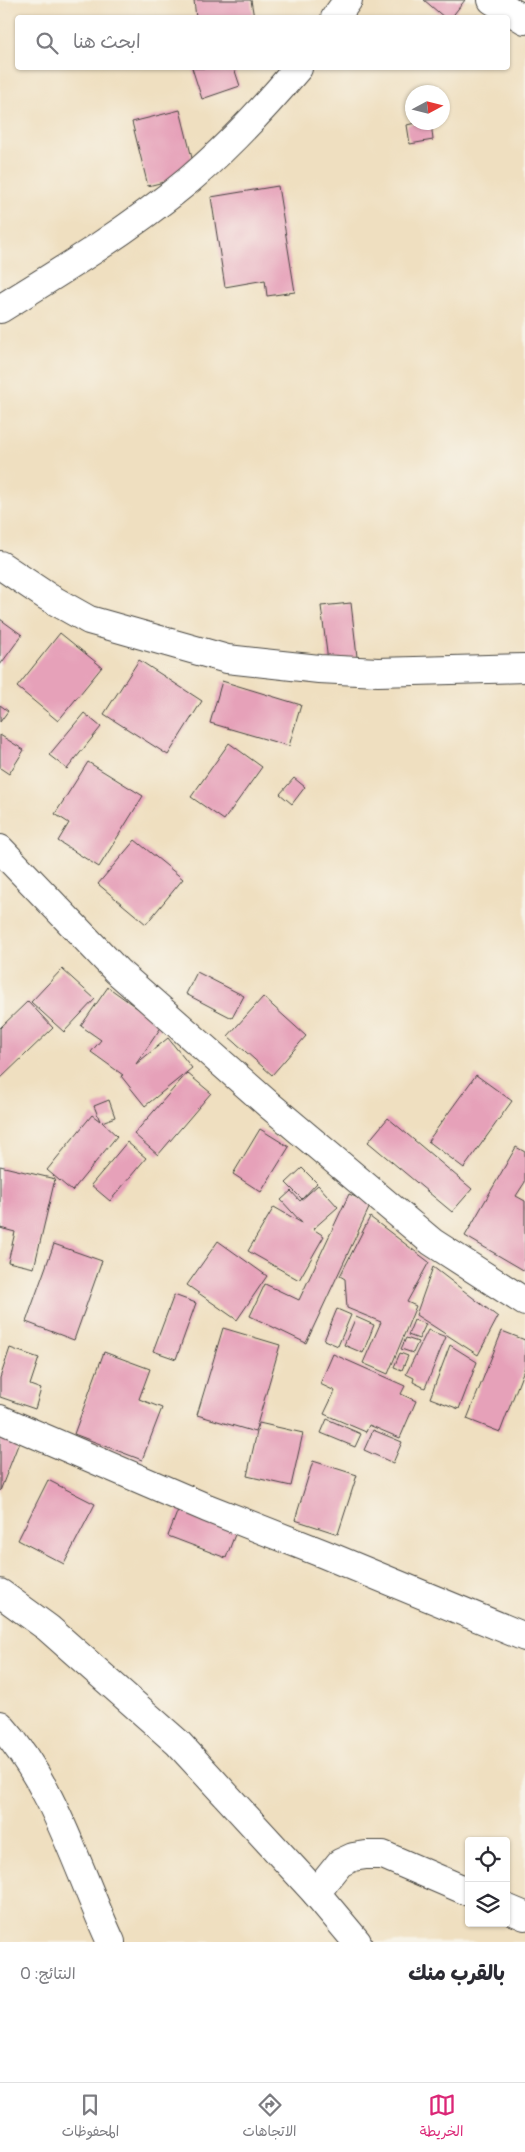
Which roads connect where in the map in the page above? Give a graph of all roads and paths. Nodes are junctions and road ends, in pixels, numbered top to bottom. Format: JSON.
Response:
{"nodes":[{"id":1,"x":348,"y":0,"type":"edge"},
{"id":2,"x":492,"y":0,"type":"edge"},
{"id":3,"x":337,"y":15,"type":"edge"},
{"id":4,"x":525,"y":20,"type":"edge"},
{"id":5,"x":296,"y":70,"type":"edge"},
{"id":6,"x":0,"y":309,"type":"edge"},
{"id":7,"x":0,"y":565,"type":"edge"},
{"id":8,"x":525,"y":668,"type":"edge"},
{"id":9,"x":0,"y":849,"type":"edge"},
{"id":10,"x":525,"y":1302,"type":"edge"},
{"id":11,"x":0,"y":1419,"type":"edge"},
{"id":12,"x":0,"y":1593,"type":"edge"},
{"id":13,"x":525,"y":1637,"type":"edge"},
{"id":14,"x":0,"y":1725,"type":"edge"},
{"id":15,"x":465,"y":1890,"type":"edge"},
{"id":16,"x":316,"y":1893,"type":"junction"},
{"id":17,"x":510,"y":1910,"type":"edge"},
{"id":18,"x":525,"y":1916,"type":"edge"},
{"id":19,"x":111,"y":1942,"type":"edge"},
{"id":20,"x":357,"y":1942,"type":"edge"}],
"edges":[{"from":1,"to":3,"type":"street"},
{"from":2,"to":4,"type":"street"},
{"from":5,"to":6,"type":"street"},
{"from":7,"to":8,"type":"street"},
{"from":9,"to":10,"type":"street"},
{"from":11,"to":13,"type":"street"},
{"from":12,"to":16,"type":"street"},
{"from":14,"to":19,"type":"street"},
{"from":15,"to":16,"type":"street"},
{"from":16,"to":20,"type":"street"},
{"from":17,"to":18,"type":"street"}]}
